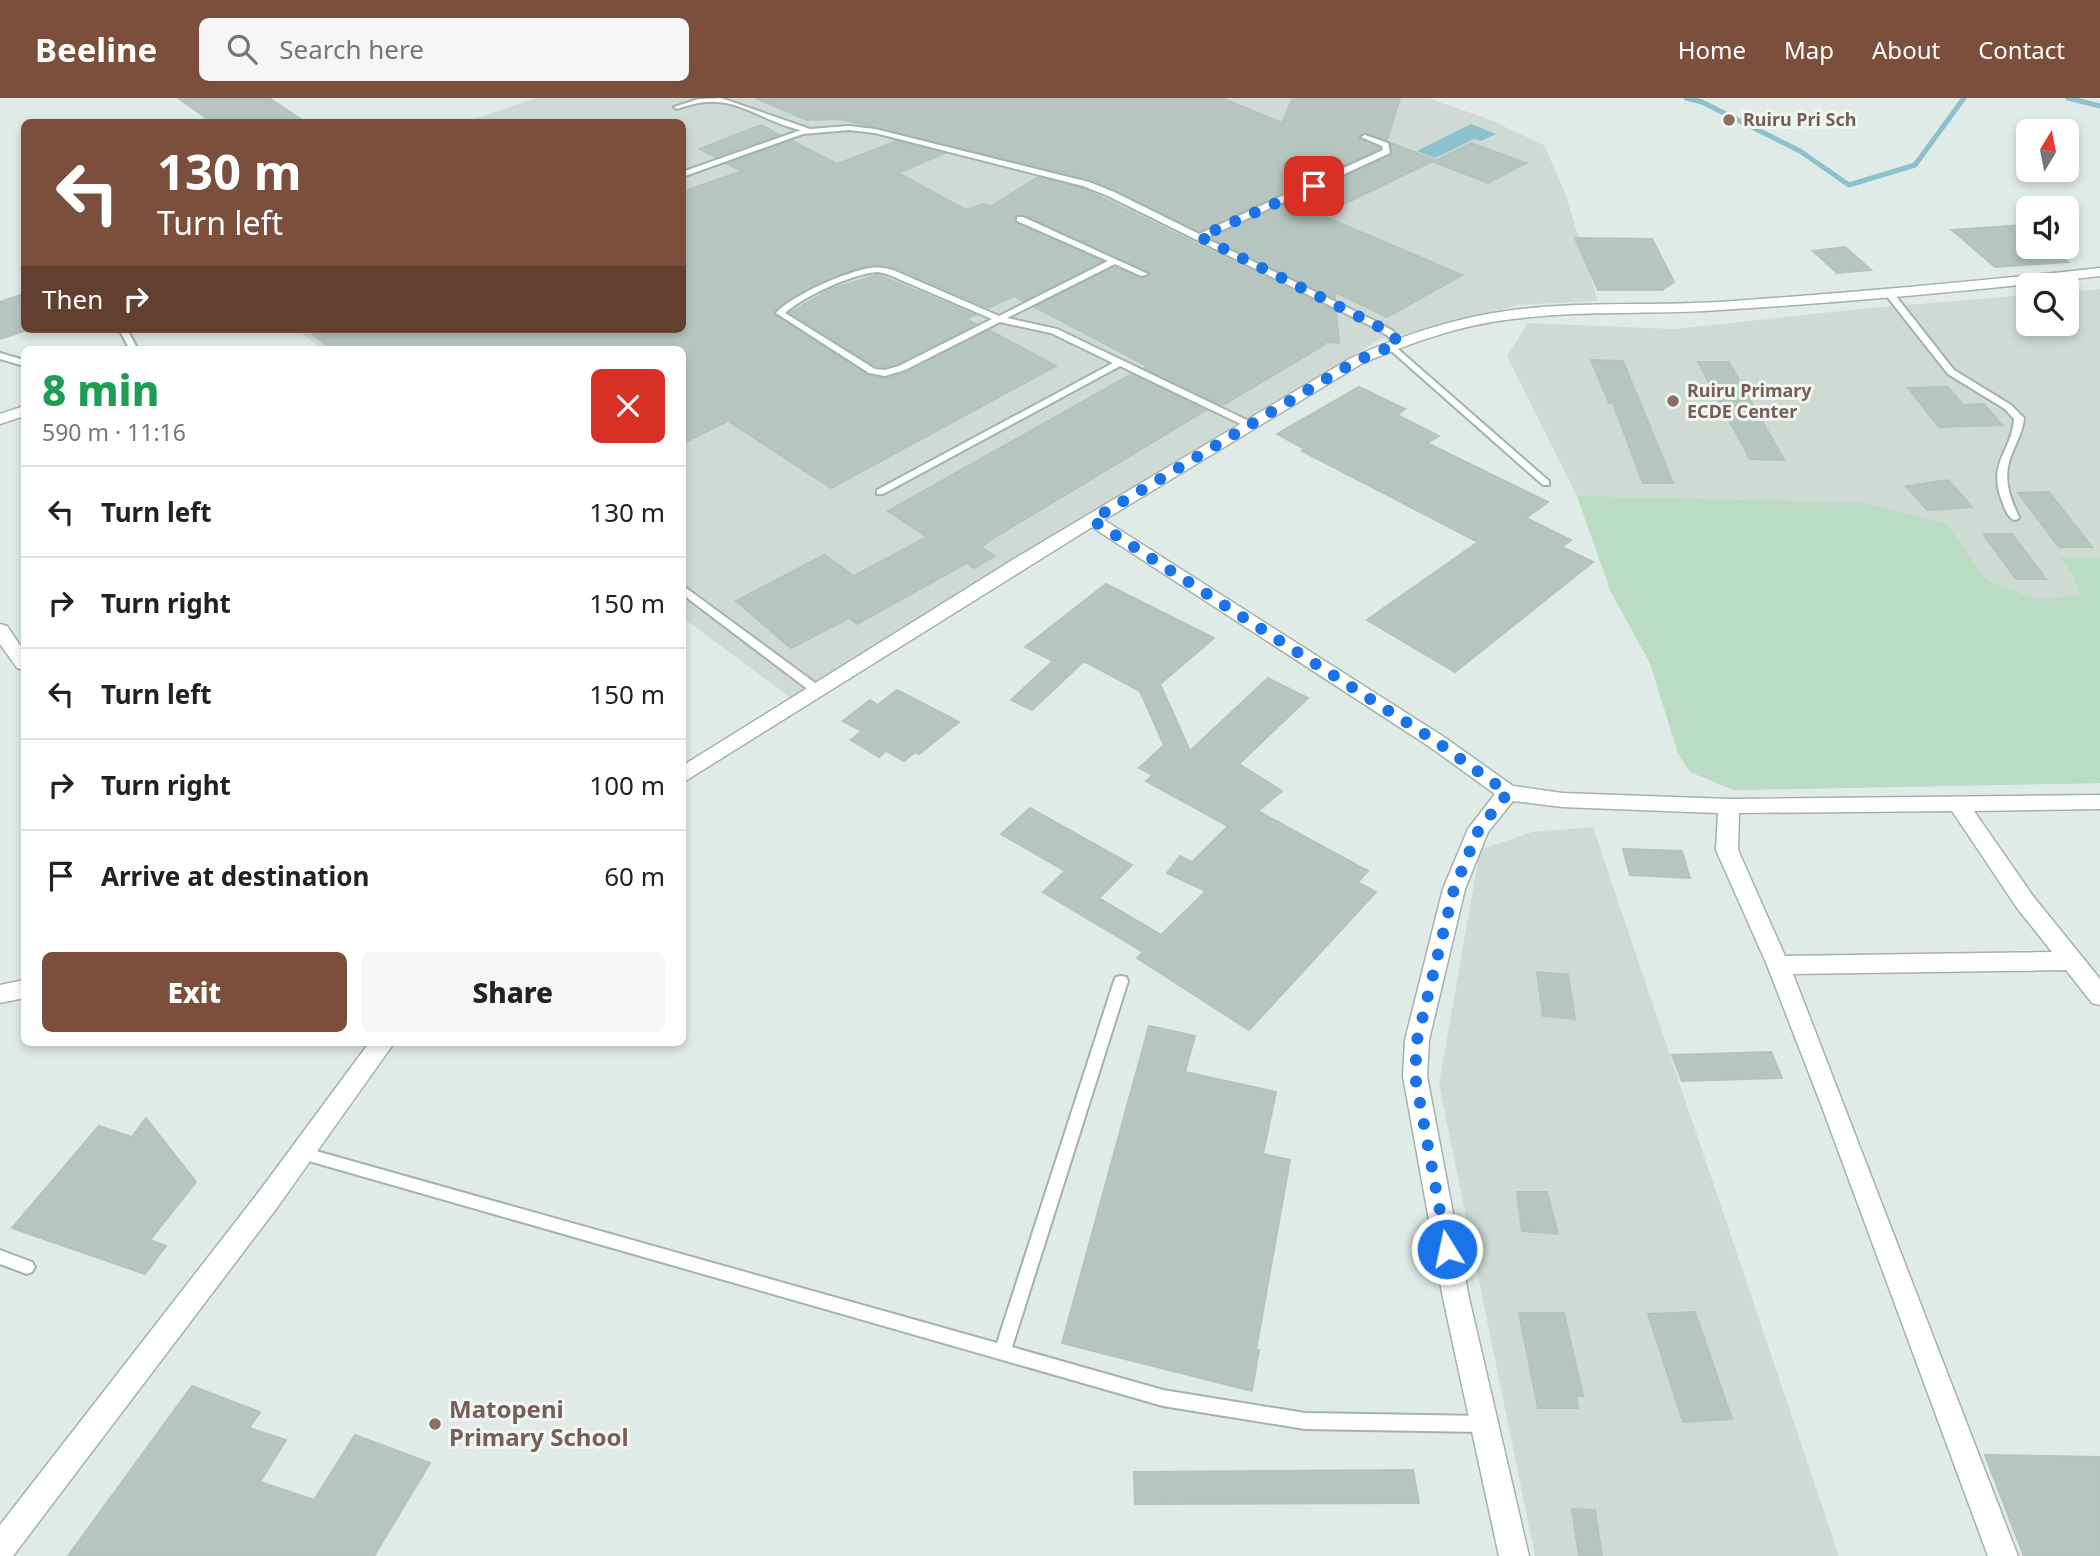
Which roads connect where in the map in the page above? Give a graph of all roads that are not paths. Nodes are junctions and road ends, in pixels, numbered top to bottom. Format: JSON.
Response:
{"nodes":[{"id":1,"x":677,"y":107,"type":"dead end"},
{"id":2,"x":814,"y":130,"type":"junction"},
{"id":3,"x":1365,"y":137,"type":"dead end"},
{"id":4,"x":686,"y":174,"type":"edge"},
{"id":5,"x":1020,"y":219,"type":"dead end"},
{"id":6,"x":1200,"y":237,"type":"junction"},
{"id":7,"x":1114,"y":261,"type":"junction"},
{"id":8,"x":2100,"y":272,"type":"edge"},
{"id":9,"x":1144,"y":274,"type":"dead end"},
{"id":10,"x":1888,"y":292,"type":"junction"},
{"id":11,"x":999,"y":319,"type":"junction"},
{"id":12,"x":1395,"y":345,"type":"junction"},
{"id":13,"x":0,"y":356,"type":"edge"},
{"id":14,"x":21,"y":362,"type":"edge"},
{"id":15,"x":1121,"y":362,"type":"junction"},
{"id":16,"x":21,"y":412,"type":"edge"},
{"id":17,"x":0,"y":419,"type":"edge"},
{"id":18,"x":1250,"y":425,"type":"junction"},
{"id":19,"x":1546,"y":482,"type":"dead end"},
{"id":20,"x":880,"y":492,"type":"dead end"},
{"id":21,"x":2014,"y":517,"type":"dead end"},
{"id":22,"x":1092,"y":520,"type":"junction"},
{"id":23,"x":686,"y":591,"type":"edge"},
{"id":24,"x":0,"y":630,"type":"edge"},
{"id":25,"x":21,"y":660,"type":"edge"},
{"id":26,"x":818,"y":691,"type":"junction"},
{"id":27,"x":686,"y":774,"type":"edge"},
{"id":28,"x":1508,"y":793,"type":"junction"},
{"id":29,"x":2100,"y":802,"type":"edge"},
{"id":30,"x":1958,"y":804,"type":"junction"},
{"id":31,"x":1729,"y":806,"type":"junction"},
{"id":32,"x":2072,"y":961,"type":"junction"},
{"id":33,"x":1778,"y":965,"type":"junction"},
{"id":34,"x":1121,"y":981,"type":"dead end"},
{"id":35,"x":21,"y":990,"type":"edge"},
{"id":36,"x":0,"y":994,"type":"edge"},
{"id":37,"x":2100,"y":996,"type":"edge"},
{"id":38,"x":380,"y":1046,"type":"edge"},
{"id":39,"x":302,"y":1153,"type":"junction"},
{"id":40,"x":0,"y":1257,"type":"edge"},
{"id":41,"x":27,"y":1268,"type":"dead end"},
{"id":42,"x":1002,"y":1352,"type":"junction"},
{"id":43,"x":1484,"y":1424,"type":"junction"},
{"id":44,"x":0,"y":1549,"type":"edge"},
{"id":45,"x":1514,"y":1556,"type":"edge"},
{"id":46,"x":2003,"y":1556,"type":"edge"}],
"edges":[{"from":1,"to":2,"type":"lane"},
{"from":2,"to":4,"type":"lane"},
{"from":2,"to":6,"type":"lane"},
{"from":3,"to":6,"type":"lane"},
{"from":5,"to":7,"type":"lane"},
{"from":6,"to":12,"type":"lane"},
{"from":7,"to":9,"type":"lane"},
{"from":7,"to":11,"type":"lane"},
{"from":8,"to":10,"type":"street"},
{"from":10,"to":12,"type":"street"},
{"from":10,"to":21,"type":"lane"},
{"from":11,"to":11,"type":"lane"},
{"from":11,"to":15,"type":"lane"},
{"from":12,"to":18,"type":"street"},
{"from":12,"to":19,"type":"lane"},
{"from":13,"to":14,"type":"lane"},
{"from":15,"to":18,"type":"lane"},
{"from":15,"to":20,"type":"lane"},
{"from":16,"to":17,"type":"street"},
{"from":18,"to":22,"type":"street"},
{"from":22,"to":26,"type":"street"},
{"from":22,"to":28,"type":"street"},
{"from":23,"to":26,"type":"lane"},
{"from":24,"to":25,"type":"street"},
{"from":26,"to":27,"type":"street"},
{"from":28,"to":31,"type":"street"},
{"from":28,"to":43,"type":"street"},
{"from":29,"to":30,"type":"street"},
{"from":30,"to":31,"type":"street"},
{"from":30,"to":32,"type":"street"},
{"from":31,"to":33,"type":"street"},
{"from":32,"to":33,"type":"street"},
{"from":32,"to":37,"type":"street"},
{"from":33,"to":46,"type":"street"},
{"from":34,"to":42,"type":"lane"},
{"from":35,"to":36,"type":"street"},
{"from":38,"to":39,"type":"street"},
{"from":39,"to":42,"type":"lane"},
{"from":39,"to":44,"type":"street"},
{"from":40,"to":41,"type":"lane"},
{"from":42,"to":43,"type":"lane"},
{"from":43,"to":45,"type":"street"}]}
